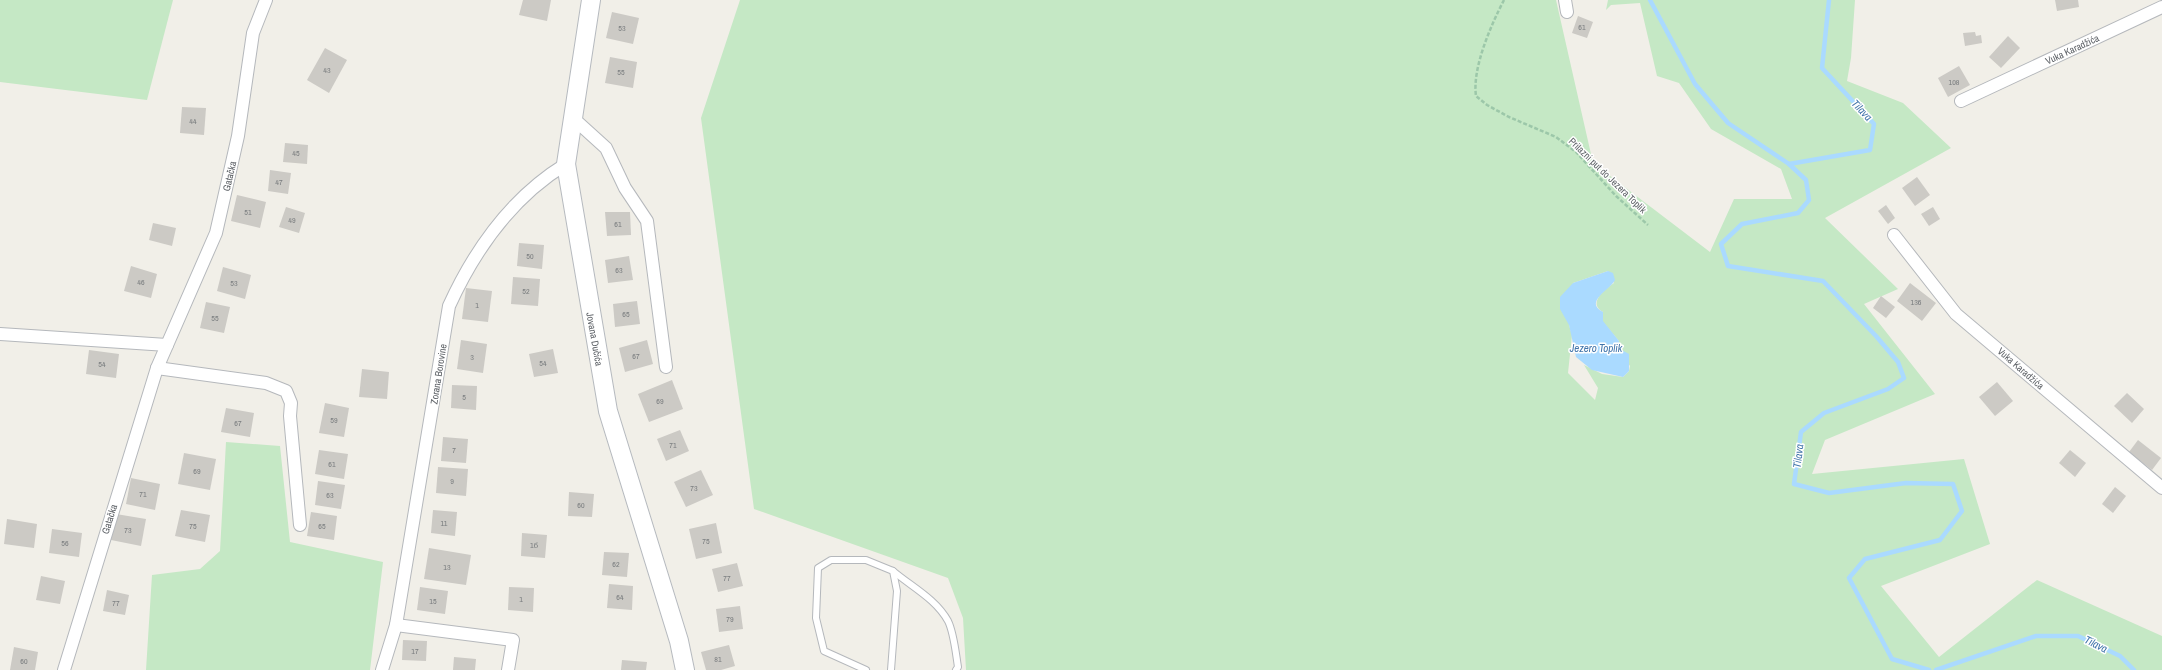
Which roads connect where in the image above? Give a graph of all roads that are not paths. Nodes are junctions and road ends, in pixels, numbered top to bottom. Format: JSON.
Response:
{"nodes":[{"id":1,"x":266,"y":0,"type":"edge"},
{"id":2,"x":591,"y":0,"type":"edge"},
{"id":3,"x":2162,"y":7,"type":"edge"},
{"id":4,"x":1961,"y":101,"type":"dead end"},
{"id":5,"x":574,"y":119,"type":"junction"},
{"id":6,"x":566,"y":164,"type":"junction"},
{"id":7,"x":1894,"y":235,"type":"dead end"},
{"id":8,"x":0,"y":334,"type":"edge"},
{"id":9,"x":167,"y":344,"type":"junction"},
{"id":10,"x":666,"y":367,"type":"dead end"},
{"id":11,"x":157,"y":368,"type":"junction"},
{"id":12,"x":2162,"y":488,"type":"edge"},
{"id":13,"x":300,"y":525,"type":"dead end"},
{"id":14,"x":893,"y":571,"type":"junction"},
{"id":15,"x":396,"y":625,"type":"junction"},
{"id":16,"x":64,"y":670,"type":"edge"},
{"id":17,"x":382,"y":670,"type":"edge"},
{"id":18,"x":508,"y":670,"type":"edge"},
{"id":19,"x":685,"y":670,"type":"edge"},
{"id":20,"x":866,"y":670,"type":"edge"},
{"id":21,"x":891,"y":670,"type":"edge"},
{"id":22,"x":956,"y":670,"type":"edge"}],
"edges":[{"from":1,"to":9,"type":"street","name":"Gatačka"},
{"from":2,"to":5,"type":"main road","name":"Jovana Dučića"},
{"from":3,"to":4,"type":"street","name":"Vuka Karadžića"},
{"from":5,"to":6,"type":"main road","name":"Jovana Dučića"},
{"from":5,"to":10,"type":"street"},
{"from":6,"to":15,"type":"street","name":"Zorana Borovine"},
{"from":6,"to":19,"type":"main road","name":"Jovana Dučića"},
{"from":7,"to":12,"type":"street","name":"Vuka Karadžića"},
{"from":8,"to":9,"type":"street"},
{"from":9,"to":11,"type":"street","name":"Gatačka"},
{"from":11,"to":13,"type":"street"},
{"from":11,"to":16,"type":"street","name":"Gatačka"},
{"from":14,"to":20,"type":"lane"},
{"from":14,"to":21,"type":"lane"},
{"from":14,"to":22,"type":"lane"},
{"from":15,"to":17,"type":"street","name":"Zorana Borovine"},
{"from":15,"to":18,"type":"street"}]}
